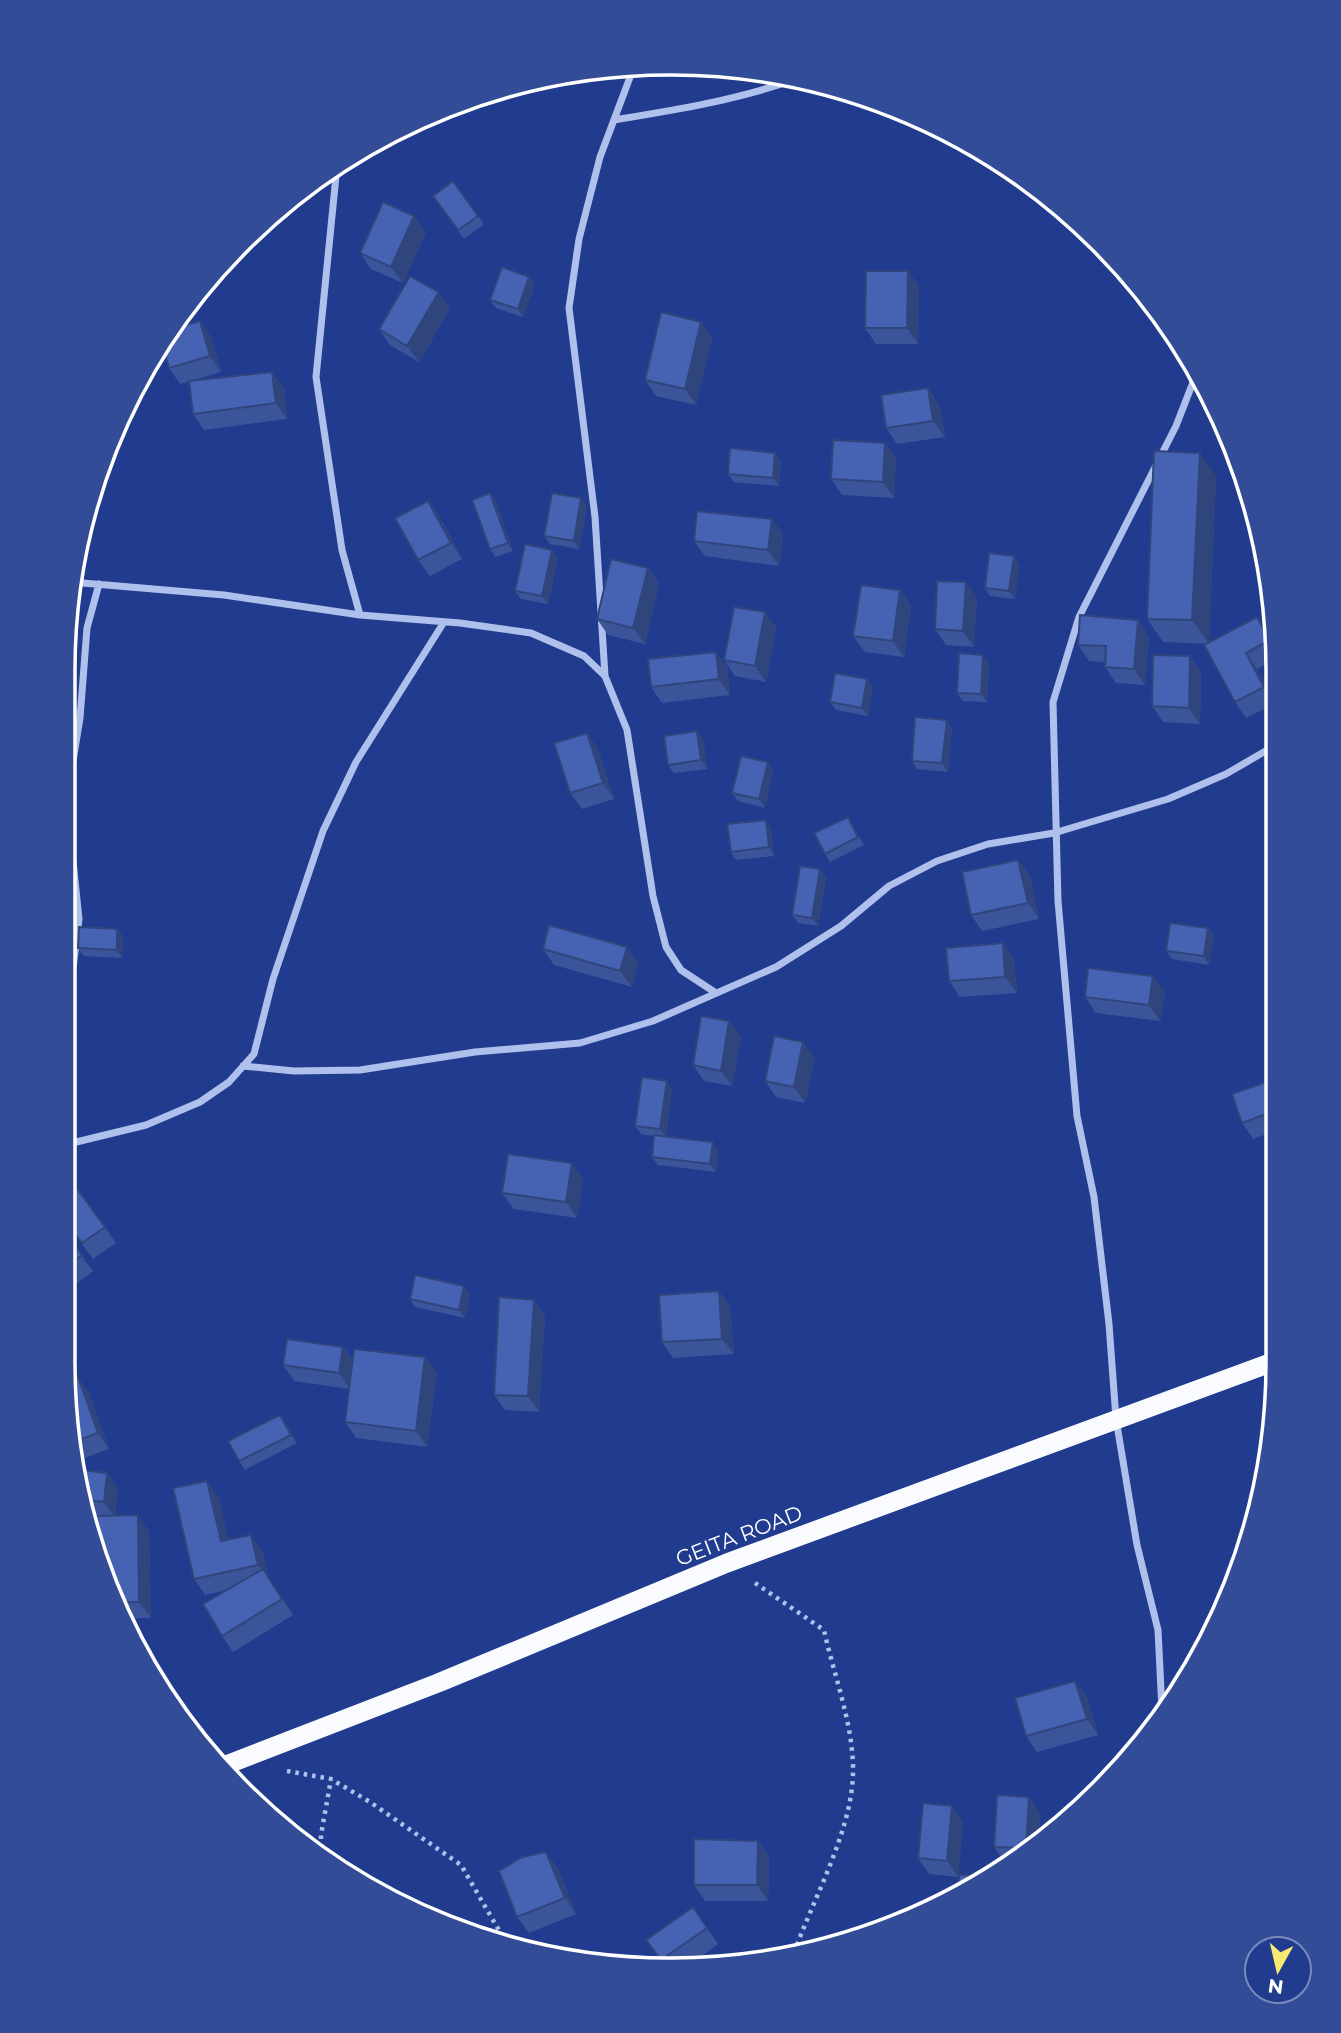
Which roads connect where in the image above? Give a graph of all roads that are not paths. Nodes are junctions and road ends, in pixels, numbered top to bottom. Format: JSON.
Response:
{"nodes":[{"id":1,"x":630,"y":77,"type":"edge"},
{"id":2,"x":778,"y":85,"type":"edge"},
{"id":3,"x":614,"y":120,"type":"junction"},
{"id":4,"x":336,"y":179,"type":"edge"},
{"id":5,"x":1192,"y":385,"type":"edge"},
{"id":6,"x":82,"y":583,"type":"edge"},
{"id":7,"x":99,"y":584,"type":"junction"},
{"id":8,"x":360,"y":615,"type":"junction"},
{"id":9,"x":444,"y":622,"type":"junction"},
{"id":10,"x":606,"y":676,"type":"junction"},
{"id":11,"x":75,"y":750,"type":"edge"},
{"id":12,"x":1266,"y":751,"type":"edge"},
{"id":13,"x":1054,"y":832,"type":"junction"},
{"id":14,"x":75,"y":880,"type":"edge"},
{"id":15,"x":75,"y":952,"type":"edge"},
{"id":16,"x":716,"y":993,"type":"junction"},
{"id":17,"x":243,"y":1066,"type":"junction"},
{"id":18,"x":75,"y":1142,"type":"edge"},
{"id":19,"x":1266,"y":1365,"type":"edge"},
{"id":20,"x":1116,"y":1419,"type":"junction"},
{"id":21,"x":1162,"y":1697,"type":"edge"},
{"id":22,"x":231,"y":1763,"type":"edge"}],
"edges":[{"from":1,"to":3,"type":"street"},
{"from":2,"to":3,"type":"street"},
{"from":3,"to":10,"type":"street"},
{"from":4,"to":8,"type":"street"},
{"from":5,"to":13,"type":"street"},
{"from":6,"to":7,"type":"street"},
{"from":7,"to":8,"type":"street"},
{"from":7,"to":11,"type":"street"},
{"from":8,"to":9,"type":"street"},
{"from":9,"to":10,"type":"street"},
{"from":9,"to":17,"type":"street"},
{"from":10,"to":16,"type":"street"},
{"from":12,"to":13,"type":"street"},
{"from":13,"to":16,"type":"street"},
{"from":13,"to":20,"type":"street"},
{"from":14,"to":15,"type":"street"},
{"from":16,"to":17,"type":"street"},
{"from":17,"to":18,"type":"street"},
{"from":19,"to":20,"type":"highway","name":"GEITA ROAD"},
{"from":20,"to":21,"type":"street"},
{"from":20,"to":22,"type":"highway","name":"GEITA ROAD"}]}
